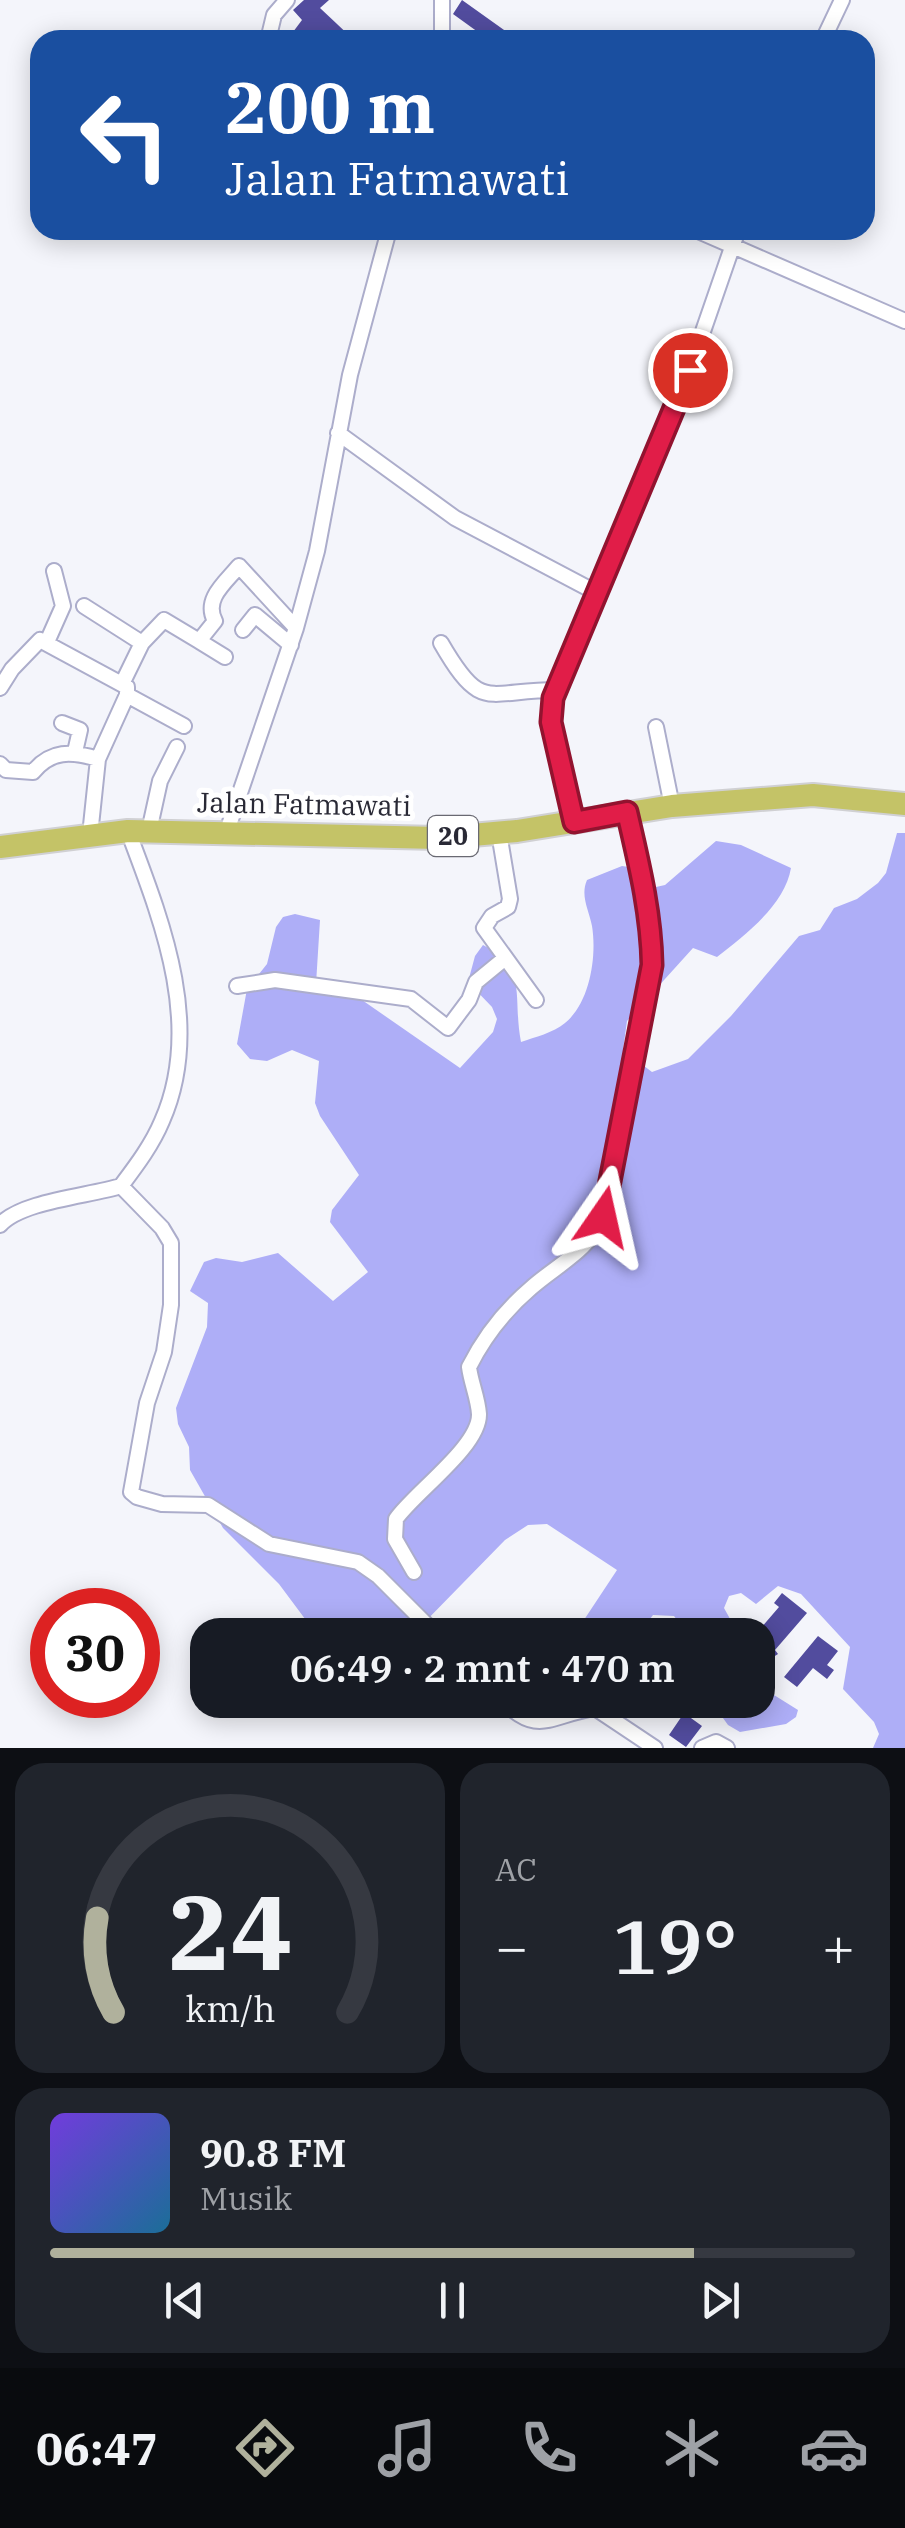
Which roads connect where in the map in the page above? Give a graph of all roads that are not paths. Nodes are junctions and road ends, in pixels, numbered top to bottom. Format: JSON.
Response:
{"nodes":[{"id":1,"x":287,"y":0,"type":"edge"},
{"id":2,"x":442,"y":0,"type":"edge"},
{"id":3,"x":842,"y":0,"type":"edge"},
{"id":4,"x":270,"y":30,"type":"edge"},
{"id":5,"x":442,"y":30,"type":"edge"},
{"id":6,"x":828,"y":30,"type":"edge"},
{"id":7,"x":386,"y":240,"type":"edge"},
{"id":8,"x":717,"y":240,"type":"edge"},
{"id":9,"x":734,"y":240,"type":"edge"},
{"id":10,"x":731,"y":247,"type":"junction"},
{"id":11,"x":904,"y":319,"type":"edge"},
{"id":12,"x":338,"y":433,"type":"junction"},
{"id":13,"x":54,"y":572,"type":"dead end"},
{"id":14,"x":599,"y":594,"type":"junction"},
{"id":15,"x":84,"y":606,"type":"dead end"},
{"id":16,"x":296,"y":628,"type":"junction"},
{"id":17,"x":244,"y":630,"type":"dead end"},
{"id":18,"x":199,"y":640,"type":"junction"},
{"id":19,"x":47,"y":642,"type":"junction"},
{"id":20,"x":142,"y":643,"type":"junction"},
{"id":21,"x":441,"y":644,"type":"dead end"},
{"id":22,"x":291,"y":645,"type":"junction"},
{"id":23,"x":225,"y":657,"type":"dead end"},
{"id":24,"x":0,"y":688,"type":"edge"},
{"id":25,"x":125,"y":689,"type":"junction"},
{"id":26,"x":556,"y":690,"type":"junction"},
{"id":27,"x":62,"y":723,"type":"dead end"},
{"id":28,"x":184,"y":726,"type":"dead end"},
{"id":29,"x":656,"y":728,"type":"dead end"},
{"id":30,"x":177,"y":747,"type":"dead end"},
{"id":31,"x":74,"y":752,"type":"junction"},
{"id":32,"x":98,"y":759,"type":"junction"},
{"id":33,"x":0,"y":764,"type":"edge"},
{"id":34,"x":905,"y":804,"type":"edge"},
{"id":35,"x":672,"y":806,"type":"junction"},
{"id":36,"x":627,"y":812,"type":"junction"},
{"id":37,"x":574,"y":822,"type":"junction"},
{"id":38,"x":139,"y":831,"type":"junction"},
{"id":39,"x":227,"y":832,"type":"junction"},
{"id":40,"x":498,"y":833,"type":"junction"},
{"id":41,"x":90,"y":836,"type":"junction"},
{"id":42,"x":0,"y":847,"type":"edge"},
{"id":43,"x":504,"y":959,"type":"junction"},
{"id":44,"x":237,"y":986,"type":"dead end"},
{"id":45,"x":536,"y":1000,"type":"dead end"},
{"id":46,"x":121,"y":1186,"type":"junction"},
{"id":47,"x":0,"y":1225,"type":"edge"},
{"id":48,"x":414,"y":1572,"type":"dead end"},
{"id":49,"x":421,"y":1618,"type":"edge"},
{"id":50,"x":525,"y":1718,"type":"edge"},
{"id":51,"x":558,"y":1718,"type":"edge"},
{"id":52,"x":609,"y":1718,"type":"edge"},
{"id":53,"x":655,"y":1748,"type":"edge"},
{"id":54,"x":702,"y":1748,"type":"edge"},
{"id":55,"x":727,"y":1748,"type":"edge"}],
"edges":[{"from":1,"to":4,"type":"street"},
{"from":2,"to":5,"type":"street"},
{"from":3,"to":6,"type":"street"},
{"from":7,"to":12,"type":"street"},
{"from":8,"to":10,"type":"street"},
{"from":9,"to":10,"type":"street"},
{"from":10,"to":11,"type":"street"},
{"from":10,"to":14,"type":"street"},
{"from":12,"to":14,"type":"street"},
{"from":12,"to":16,"type":"street"},
{"from":13,"to":19,"type":"street"},
{"from":14,"to":26,"type":"street"},
{"from":15,"to":20,"type":"street"},
{"from":16,"to":18,"type":"street"},
{"from":16,"to":22,"type":"street"},
{"from":17,"to":22,"type":"street"},
{"from":18,"to":20,"type":"street"},
{"from":18,"to":23,"type":"street"},
{"from":19,"to":24,"type":"street"},
{"from":19,"to":25,"type":"street"},
{"from":20,"to":25,"type":"street"},
{"from":21,"to":26,"type":"street"},
{"from":22,"to":39,"type":"street"},
{"from":25,"to":28,"type":"street"},
{"from":25,"to":32,"type":"street"},
{"from":26,"to":37,"type":"street"},
{"from":27,"to":31,"type":"street"},
{"from":29,"to":35,"type":"street"},
{"from":30,"to":38,"type":"street"},
{"from":31,"to":32,"type":"street"},
{"from":31,"to":33,"type":"street"},
{"from":32,"to":41,"type":"street"},
{"from":34,"to":35,"type":"highway","name":"Jalan Fatmawati","number":"20"},
{"from":35,"to":36,"type":"highway","name":"Jalan Fatmawati","number":"20"},
{"from":36,"to":37,"type":"highway","name":"Jalan Fatmawati","number":"20"},
{"from":36,"to":48,"type":"street"},
{"from":37,"to":40,"type":"highway","name":"Jalan Fatmawati","number":"20"},
{"from":38,"to":39,"type":"highway","name":"Jalan Fatmawati","number":"20"},
{"from":38,"to":41,"type":"highway","name":"Jalan Fatmawati","number":"20"},
{"from":38,"to":46,"type":"street"},
{"from":39,"to":40,"type":"highway","name":"Jalan Fatmawati","number":"20"},
{"from":40,"to":43,"type":"street"},
{"from":41,"to":42,"type":"highway","name":"Jalan Fatmawati","number":"20"},
{"from":43,"to":44,"type":"street"},
{"from":43,"to":45,"type":"street"},
{"from":46,"to":47,"type":"street"},
{"from":46,"to":49,"type":"street"},
{"from":50,"to":51,"type":"street"},
{"from":52,"to":53,"type":"street"},
{"from":54,"to":55,"type":"street"}]}
